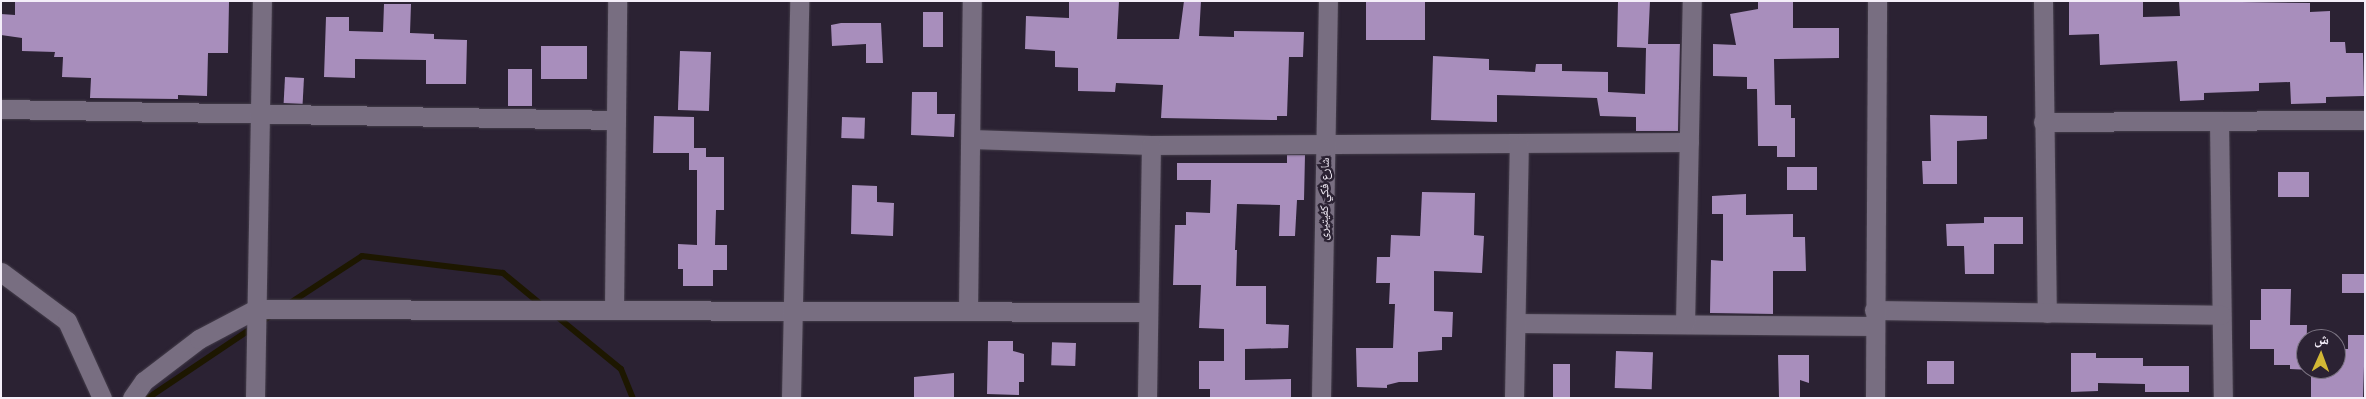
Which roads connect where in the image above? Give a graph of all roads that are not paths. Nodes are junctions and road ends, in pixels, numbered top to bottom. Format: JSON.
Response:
{"nodes":[{"id":1,"x":262,"y":1,"type":"edge"},
{"id":2,"x":617,"y":1,"type":"edge"},
{"id":3,"x":799,"y":1,"type":"edge"},
{"id":4,"x":972,"y":1,"type":"edge"},
{"id":5,"x":1328,"y":1,"type":"edge"},
{"id":6,"x":1692,"y":1,"type":"edge"},
{"id":7,"x":1876,"y":1,"type":"edge"},
{"id":8,"x":2043,"y":1,"type":"edge"},
{"id":9,"x":1,"y":109,"type":"edge"},
{"id":10,"x":260,"y":115,"type":"junction"},
{"id":11,"x":616,"y":120,"type":"junction"},
{"id":12,"x":2365,"y":120,"type":"edge"},
{"id":13,"x":2219,"y":121,"type":"junction"},
{"id":14,"x":2043,"y":122,"type":"junction"},
{"id":15,"x":971,"y":139,"type":"junction"},
{"id":16,"x":1689,"y":142,"type":"junction"},
{"id":17,"x":1326,"y":144,"type":"junction"},
{"id":18,"x":1151,"y":145,"type":"junction"},
{"id":19,"x":1520,"y":145,"type":"junction"},
{"id":20,"x":1,"y":272,"type":"edge"},
{"id":21,"x":256,"y":309,"type":"junction"},
{"id":22,"x":614,"y":309,"type":"junction"},
{"id":23,"x":792,"y":309,"type":"junction"},
{"id":24,"x":968,"y":311,"type":"junction"},
{"id":25,"x":1148,"y":312,"type":"junction"},
{"id":26,"x":2047,"y":313,"type":"junction"},
{"id":27,"x":2221,"y":315,"type":"junction"},
{"id":28,"x":1874,"y":318,"type":"junction"},
{"id":29,"x":1516,"y":323,"type":"junction"},
{"id":30,"x":1685,"y":324,"type":"junction"},
{"id":31,"x":102,"y":398,"type":"edge"},
{"id":32,"x":132,"y":398,"type":"edge"},
{"id":33,"x":255,"y":398,"type":"edge"},
{"id":34,"x":792,"y":398,"type":"edge"},
{"id":35,"x":1147,"y":398,"type":"edge"},
{"id":36,"x":1321,"y":398,"type":"edge"},
{"id":37,"x":1514,"y":398,"type":"edge"},
{"id":38,"x":1875,"y":398,"type":"edge"},
{"id":39,"x":2224,"y":398,"type":"edge"}],
"edges":[{"from":1,"to":10,"type":"street"},
{"from":2,"to":11,"type":"street"},
{"from":3,"to":23,"type":"street"},
{"from":4,"to":15,"type":"street"},
{"from":5,"to":17,"type":"street","name":"شارع فكي كفيتيرى"},
{"from":6,"to":16,"type":"street"},
{"from":7,"to":28,"type":"street"},
{"from":8,"to":14,"type":"street"},
{"from":9,"to":10,"type":"street"},
{"from":10,"to":11,"type":"street"},
{"from":10,"to":21,"type":"street"},
{"from":11,"to":22,"type":"street"},
{"from":12,"to":13,"type":"street"},
{"from":13,"to":14,"type":"street"},
{"from":13,"to":27,"type":"street"},
{"from":14,"to":26,"type":"street"},
{"from":15,"to":18,"type":"street"},
{"from":15,"to":24,"type":"street"},
{"from":16,"to":19,"type":"street"},
{"from":16,"to":30,"type":"street"},
{"from":17,"to":18,"type":"street"},
{"from":17,"to":19,"type":"street"},
{"from":17,"to":36,"type":"street","name":"شارع فكي كفيتيرى"},
{"from":18,"to":25,"type":"street"},
{"from":19,"to":29,"type":"street"},
{"from":20,"to":31,"type":"street"},
{"from":21,"to":22,"type":"street"},
{"from":21,"to":32,"type":"street"},
{"from":21,"to":33,"type":"street"},
{"from":22,"to":23,"type":"street"},
{"from":23,"to":24,"type":"street"},
{"from":23,"to":34,"type":"street"},
{"from":24,"to":25,"type":"street"},
{"from":25,"to":35,"type":"street"},
{"from":26,"to":27,"type":"street"},
{"from":26,"to":28,"type":"street"},
{"from":27,"to":39,"type":"street"},
{"from":28,"to":30,"type":"street"},
{"from":28,"to":38,"type":"street"},
{"from":29,"to":30,"type":"street"},
{"from":29,"to":37,"type":"street"}]}
